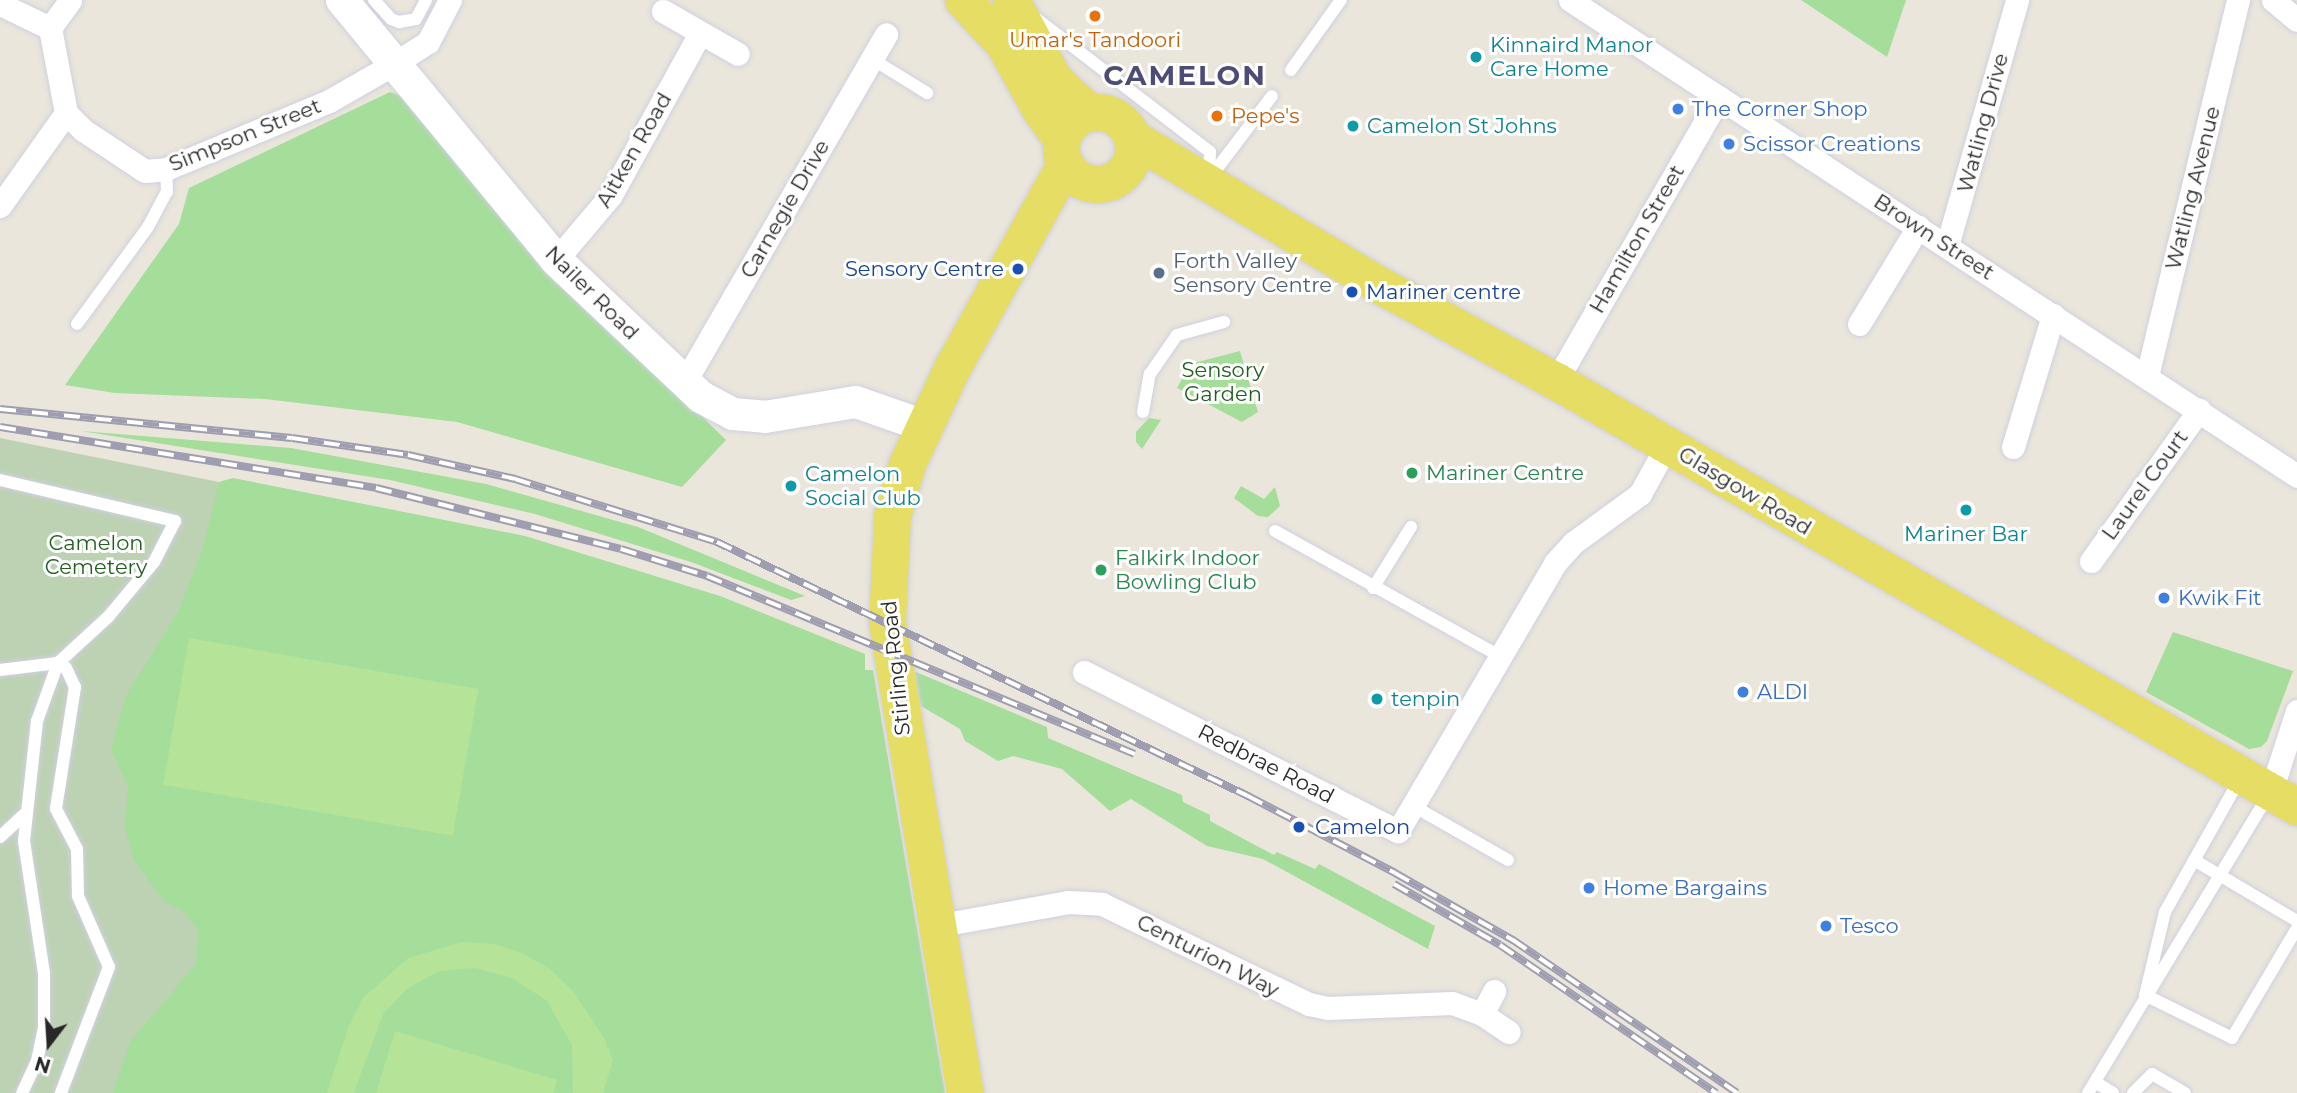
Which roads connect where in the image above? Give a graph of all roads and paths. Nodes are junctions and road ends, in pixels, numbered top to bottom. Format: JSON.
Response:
{"nodes":[{"id":1,"x":70,"y":0,"type":"edge"},
{"id":2,"x":342,"y":0,"type":"edge"},
{"id":3,"x":374,"y":0,"type":"edge"},
{"id":4,"x":426,"y":0,"type":"edge"},
{"id":5,"x":450,"y":0,"type":"edge"},
{"id":6,"x":963,"y":0,"type":"edge"},
{"id":7,"x":1341,"y":0,"type":"edge"},
{"id":8,"x":1570,"y":0,"type":"edge"},
{"id":9,"x":2017,"y":0,"type":"edge"},
{"id":10,"x":2238,"y":0,"type":"edge"},
{"id":11,"x":2273,"y":0,"type":"edge"},
{"id":12,"x":1012,"y":1,"type":"edge"},
{"id":13,"x":0,"y":4,"type":"edge"},
{"id":14,"x":663,"y":11,"type":"dead end"},
{"id":15,"x":2297,"y":20,"type":"edge"},
{"id":16,"x":50,"y":28,"type":"junction"},
{"id":17,"x":700,"y":33,"type":"junction"},
{"id":18,"x":886,"y":34,"type":"dead end"},
{"id":19,"x":738,"y":54,"type":"dead end"},
{"id":20,"x":872,"y":59,"type":"junction"},
{"id":21,"x":392,"y":65,"type":"junction"},
{"id":22,"x":1291,"y":70,"type":"dead end"},
{"id":23,"x":927,"y":93,"type":"dead end"},
{"id":24,"x":1272,"y":96,"type":"dead end"},
{"id":25,"x":1718,"y":97,"type":"junction"},
{"id":26,"x":66,"y":113,"type":"junction"},
{"id":27,"x":1090,"y":113,"type":"junction"},
{"id":28,"x":1131,"y":137,"type":"junction"},
{"id":29,"x":1085,"y":166,"type":"junction"},
{"id":30,"x":166,"y":169,"type":"junction"},
{"id":31,"x":1201,"y":177,"type":"junction"},
{"id":32,"x":0,"y":206,"type":"edge"},
{"id":33,"x":1917,"y":226,"type":"junction"},
{"id":34,"x":1947,"y":246,"type":"junction"},
{"id":35,"x":556,"y":260,"type":"junction"},
{"id":36,"x":2053,"y":315,"type":"junction"},
{"id":37,"x":1224,"y":322,"type":"dead end"},
{"id":38,"x":77,"y":324,"type":"dead end"},
{"id":39,"x":1859,"y":324,"type":"dead end"},
{"id":40,"x":2147,"y":376,"type":"junction"},
{"id":41,"x":1556,"y":382,"type":"junction"},
{"id":42,"x":684,"y":383,"type":"junction"},
{"id":43,"x":2199,"y":410,"type":"junction"},
{"id":44,"x":1143,"y":412,"type":"dead end"},
{"id":45,"x":925,"y":426,"type":"junction"},
{"id":46,"x":1667,"y":445,"type":"junction"},
{"id":47,"x":2013,"y":447,"type":"dead end"},
{"id":48,"x":2297,"y":476,"type":"edge"},
{"id":49,"x":0,"y":480,"type":"edge"},
{"id":50,"x":1411,"y":527,"type":"dead end"},
{"id":51,"x":1275,"y":531,"type":"dead end"},
{"id":52,"x":2091,"y":561,"type":"dead end"},
{"id":53,"x":1373,"y":588,"type":"junction"},
{"id":54,"x":1500,"y":656,"type":"junction"},
{"id":55,"x":58,"y":663,"type":"junction"},
{"id":56,"x":0,"y":670,"type":"edge"},
{"id":57,"x":1084,"y":671,"type":"dead end"},
{"id":58,"x":2297,"y":711,"type":"edge"},
{"id":59,"x":2270,"y":791,"type":"edge"},
{"id":60,"x":1415,"y":807,"type":"junction"},
{"id":61,"x":24,"y":815,"type":"junction"},
{"id":62,"x":0,"y":837,"type":"edge"},
{"id":63,"x":1508,"y":860,"type":"dead end"},
{"id":64,"x":2194,"y":860,"type":"junction"},
{"id":65,"x":2218,"y":874,"type":"junction"},
{"id":66,"x":2297,"y":921,"type":"edge"},
{"id":67,"x":935,"y":926,"type":"junction"},
{"id":68,"x":2297,"y":928,"type":"edge"},
{"id":69,"x":1494,"y":991,"type":"dead end"},
{"id":70,"x":2145,"y":995,"type":"junction"},
{"id":71,"x":1482,"y":1014,"type":"junction"},
{"id":72,"x":1509,"y":1032,"type":"dead end"},
{"id":73,"x":2092,"y":1088,"type":"edge"},
{"id":74,"x":22,"y":1093,"type":"edge"},
{"id":75,"x":61,"y":1093,"type":"edge"},
{"id":76,"x":965,"y":1093,"type":"edge"},
{"id":77,"x":2113,"y":1093,"type":"edge"},
{"id":78,"x":2133,"y":1093,"type":"edge"},
{"id":79,"x":2185,"y":1093,"type":"edge"}],
"edges":[{"from":1,"to":16,"type":"street"},
{"from":2,"to":21,"type":"street","name":"Nailer Road"},
{"from":3,"to":4,"type":"lane"},
{"from":5,"to":21,"type":"street","name":"Simpson Street"},
{"from":6,"to":29,"type":"main road"},
{"from":7,"to":22,"type":"lane"},
{"from":8,"to":25,"type":"street","name":"Brown Street"},
{"from":9,"to":34,"type":"street","name":"Watling Drive"},
{"from":10,"to":40,"type":"street","name":"Watling Avenue"},
{"from":11,"to":15,"type":"street"},
{"from":12,"to":27,"type":"main road"},
{"from":12,"to":31,"type":"lane"},
{"from":13,"to":16,"type":"street"},
{"from":14,"to":17,"type":"street"},
{"from":16,"to":26,"type":"street"},
{"from":17,"to":19,"type":"street"},
{"from":17,"to":35,"type":"street","name":"Aitken Road"},
{"from":18,"to":20,"type":"street","name":"Carnegie Drive"},
{"from":20,"to":23,"type":"lane"},
{"from":20,"to":42,"type":"street","name":"Carnegie Drive"},
{"from":21,"to":30,"type":"street","name":"Simpson Street"},
{"from":21,"to":35,"type":"street","name":"Nailer Road"},
{"from":24,"to":31,"type":"lane"},
{"from":25,"to":33,"type":"street","name":"Brown Street"},
{"from":25,"to":41,"type":"street","name":"Hamilton Street"},
{"from":26,"to":30,"type":"street","name":"Simpson Street"},
{"from":26,"to":32,"type":"street"},
{"from":27,"to":28,"type":"main road","name":"Glasgow Road"},
{"from":27,"to":29,"type":"main road","name":"Stirling Road"},
{"from":28,"to":29,"type":"main road"},
{"from":28,"to":31,"type":"main road","name":"Glasgow Road"},
{"from":29,"to":31,"type":"main road"},
{"from":29,"to":45,"type":"main road","name":"Stirling Road"},
{"from":30,"to":38,"type":"lane"},
{"from":31,"to":41,"type":"main road","name":"Glasgow Road"},
{"from":33,"to":34,"type":"street","name":"Brown Street"},
{"from":33,"to":39,"type":"street"},
{"from":34,"to":36,"type":"street","name":"Brown Street"},
{"from":35,"to":42,"type":"street","name":"Nailer Road"},
{"from":36,"to":40,"type":"street","name":"Brown Street"},
{"from":36,"to":47,"type":"street"},
{"from":37,"to":44,"type":"lane"},
{"from":40,"to":43,"type":"street","name":"Brown Street"},
{"from":41,"to":46,"type":"main road","name":"Glasgow Road"},
{"from":42,"to":45,"type":"street","name":"Nailer Road"},
{"from":43,"to":48,"type":"street","name":"Brown Street"},
{"from":43,"to":52,"type":"street","name":"Laurel Court"},
{"from":45,"to":67,"type":"main road","name":"Stirling Road"},
{"from":46,"to":54,"type":"street","name":"Redbrae Road"},
{"from":46,"to":59,"type":"main road","name":"Glasgow Road"},
{"from":49,"to":55,"type":"lane"},
{"from":50,"to":53,"type":"lane"},
{"from":51,"to":53,"type":"lane"},
{"from":53,"to":54,"type":"lane"},
{"from":54,"to":60,"type":"street","name":"Redbrae Road"},
{"from":55,"to":56,"type":"lane"},
{"from":55,"to":61,"type":"lane"},
{"from":55,"to":75,"type":"lane"},
{"from":57,"to":60,"type":"street","name":"Redbrae Road"},
{"from":58,"to":59,"type":"street"},
{"from":59,"to":64,"type":"lane"},
{"from":59,"to":65,"type":"lane"},
{"from":60,"to":63,"type":"lane"},
{"from":61,"to":62,"type":"lane"},
{"from":61,"to":74,"type":"lane"},
{"from":64,"to":65,"type":"lane"},
{"from":64,"to":70,"type":"lane"},
{"from":65,"to":66,"type":"lane"},
{"from":65,"to":70,"type":"lane"},
{"from":67,"to":71,"type":"street","name":"Centurion Way"},
{"from":67,"to":76,"type":"main road","name":"Stirling Road"},
{"from":68,"to":70,"type":"lane"},
{"from":69,"to":71,"type":"street"},
{"from":70,"to":73,"type":"lane"},
{"from":71,"to":72,"type":"street","name":"Centurion Way"},
{"from":73,"to":77,"type":"lane"},
{"from":78,"to":79,"type":"lane"}]}
